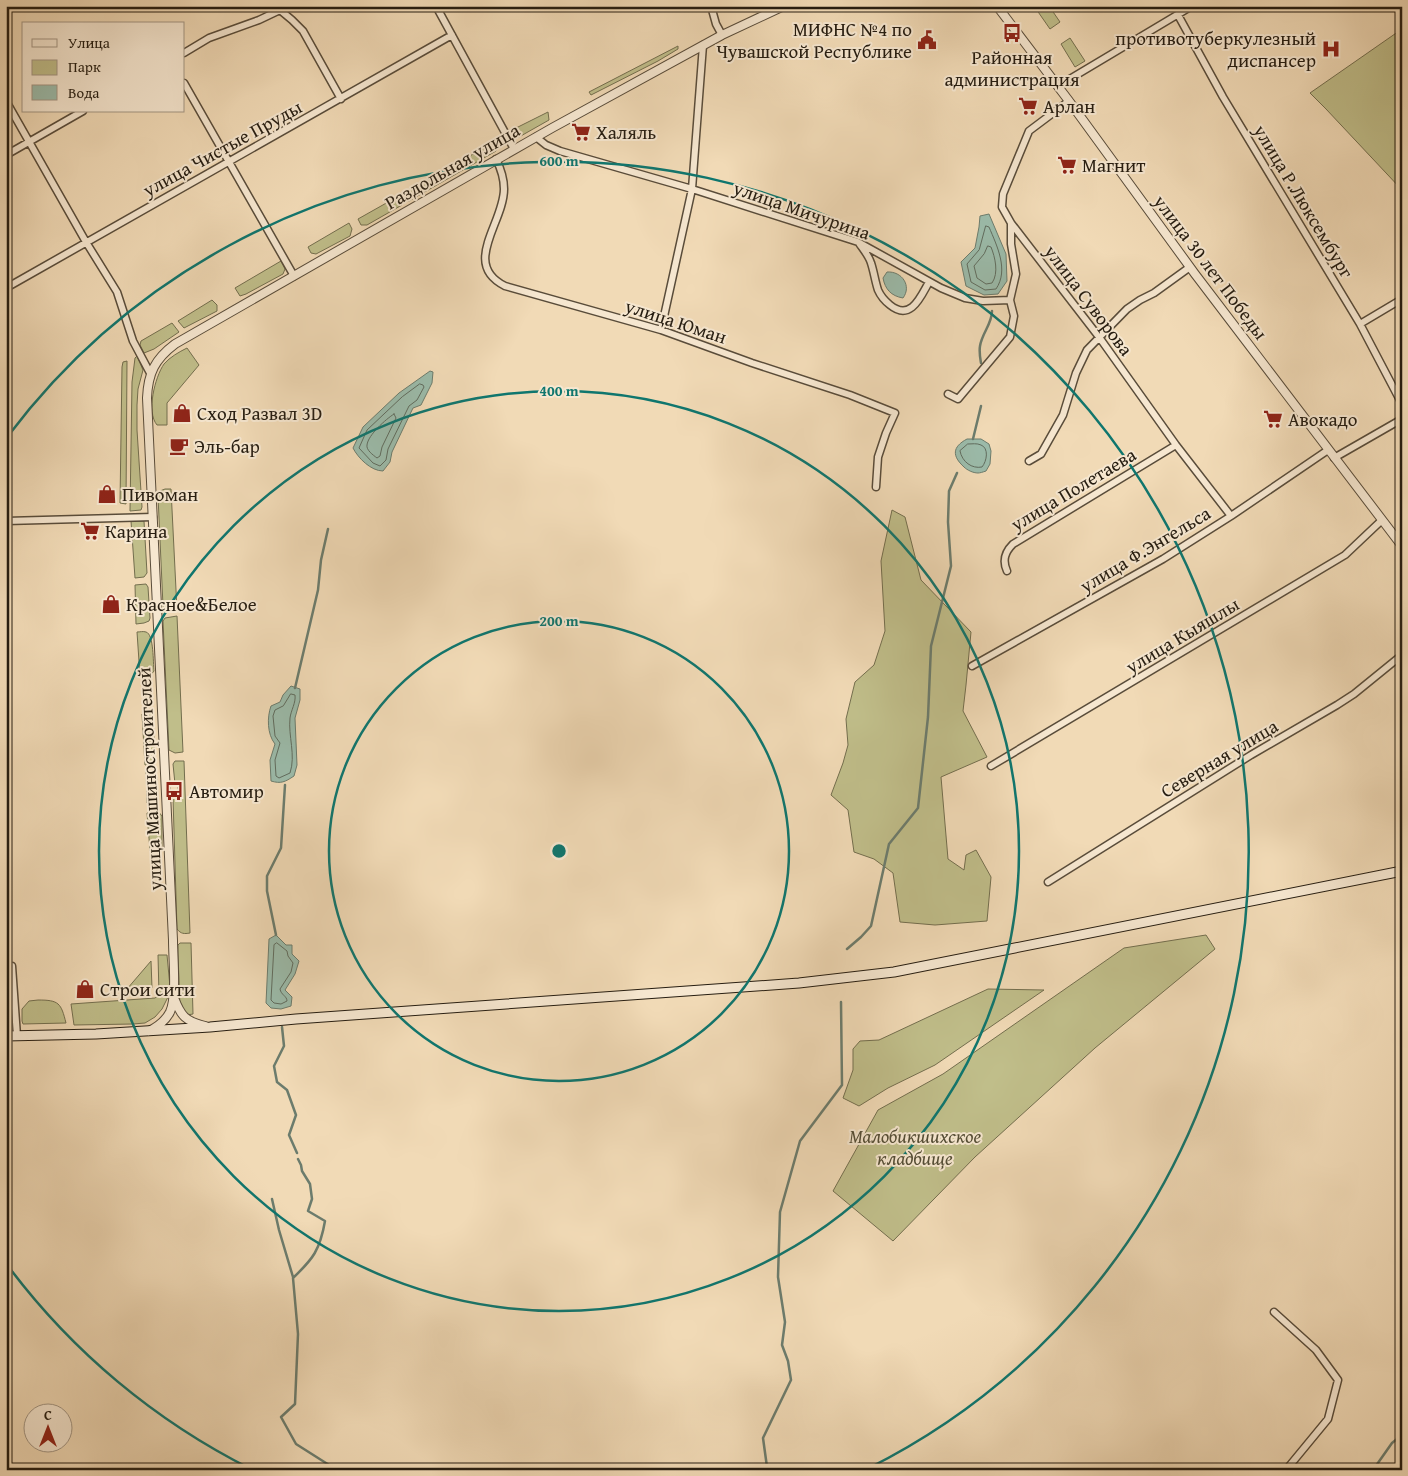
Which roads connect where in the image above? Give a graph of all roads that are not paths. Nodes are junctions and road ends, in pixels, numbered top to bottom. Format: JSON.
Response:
{"nodes":[{"id":1,"x":436,"y":6,"type":"edge"},
{"id":2,"x":711,"y":6,"type":"edge"},
{"id":3,"x":784,"y":6,"type":"edge"},
{"id":4,"x":997,"y":6,"type":"edge"},
{"id":5,"x":1192,"y":6,"type":"edge"},
{"id":6,"x":279,"y":8,"type":"edge"},
{"id":7,"x":1178,"y":15,"type":"junction"},
{"id":8,"x":452,"y":35,"type":"junction"},
{"id":9,"x":722,"y":35,"type":"junction"},
{"id":10,"x":704,"y":45,"type":"junction"},
{"id":11,"x":185,"y":53,"type":"edge"},
{"id":12,"x":185,"y":85,"type":"edge"},
{"id":13,"x":1058,"y":86,"type":"junction"},
{"id":14,"x":341,"y":98,"type":"junction"},
{"id":15,"x":6,"y":101,"type":"edge"},
{"id":16,"x":1069,"y":101,"type":"junction"},
{"id":17,"x":82,"y":112,"type":"edge"},
{"id":18,"x":536,"y":137,"type":"junction"},
{"id":19,"x":30,"y":142,"type":"junction"},
{"id":20,"x":514,"y":149,"type":"junction"},
{"id":21,"x":6,"y":155,"type":"edge"},
{"id":22,"x":496,"y":159,"type":"junction"},
{"id":23,"x":229,"y":162,"type":"junction"},
{"id":24,"x":692,"y":189,"type":"junction"},
{"id":25,"x":1011,"y":223,"type":"junction"},
{"id":26,"x":86,"y":242,"type":"junction"},
{"id":27,"x":858,"y":242,"type":"junction"},
{"id":28,"x":1190,"y":267,"type":"junction"},
{"id":29,"x":294,"y":276,"type":"junction"},
{"id":30,"x":929,"y":282,"type":"junction"},
{"id":31,"x":6,"y":288,"type":"edge"},
{"id":32,"x":1402,"y":299,"type":"edge"},
{"id":33,"x":1010,"y":300,"type":"junction"},
{"id":34,"x":1360,"y":324,"type":"junction"},
{"id":35,"x":661,"y":330,"type":"junction"},
{"id":36,"x":1099,"y":337,"type":"junction"},
{"id":37,"x":150,"y":374,"type":"junction"},
{"id":38,"x":948,"y":394,"type":"dead end"},
{"id":39,"x":1402,"y":404,"type":"edge"},
{"id":40,"x":1402,"y":419,"type":"edge"},
{"id":41,"x":1176,"y":445,"type":"junction"},
{"id":42,"x":1328,"y":450,"type":"junction"},
{"id":43,"x":1334,"y":458,"type":"junction"},
{"id":44,"x":1029,"y":461,"type":"dead end"},
{"id":45,"x":876,"y":486,"type":"dead end"},
{"id":46,"x":1230,"y":516,"type":"junction"},
{"id":47,"x":153,"y":517,"type":"junction"},
{"id":48,"x":1382,"y":520,"type":"junction"},
{"id":49,"x":6,"y":521,"type":"edge"},
{"id":50,"x":1402,"y":546,"type":"edge"},
{"id":51,"x":1007,"y":571,"type":"dead end"},
{"id":52,"x":1402,"y":655,"type":"edge"},
{"id":53,"x":972,"y":666,"type":"dead end"},
{"id":54,"x":991,"y":766,"type":"dead end"},
{"id":55,"x":1402,"y":871,"type":"edge"},
{"id":56,"x":1048,"y":882,"type":"dead end"},
{"id":57,"x":12,"y":966,"type":"dead end"},
{"id":58,"x":174,"y":998,"type":"junction"},
{"id":59,"x":210,"y":1027,"type":"junction"},
{"id":60,"x":149,"y":1031,"type":"junction"},
{"id":61,"x":6,"y":1036,"type":"edge"},
{"id":62,"x":18,"y":1036,"type":"junction"},
{"id":63,"x":1274,"y":1312,"type":"dead end"},
{"id":64,"x":1286,"y":1470,"type":"edge"}],
"edges":[{"from":1,"to":8,"type":"street"},
{"from":2,"to":9,"type":"street"},
{"from":3,"to":9,"type":"street","name":"Раздольная улица"},
{"from":4,"to":13,"type":"street","name":"улица 30 лет Победы"},
{"from":5,"to":7,"type":"street"},
{"from":6,"to":11,"type":"street"},
{"from":6,"to":14,"type":"street"},
{"from":7,"to":13,"type":"street"},
{"from":7,"to":34,"type":"street","name":"улица Р.Люксембург"},
{"from":8,"to":14,"type":"street","name":"улица Чистые Пруды"},
{"from":8,"to":20,"type":"street"},
{"from":9,"to":10,"type":"street","name":"Раздольная улица"},
{"from":10,"to":18,"type":"street","name":"Раздольная улица"},
{"from":10,"to":24,"type":"street"},
{"from":12,"to":23,"type":"street"},
{"from":13,"to":16,"type":"street","name":"улица 30 лет Победы"},
{"from":14,"to":23,"type":"street","name":"улица Чистые Пруды"},
{"from":15,"to":19,"type":"street"},
{"from":16,"to":25,"type":"street","name":"улица Суворова"},
{"from":16,"to":28,"type":"street","name":"улица 30 лет Победы"},
{"from":17,"to":19,"type":"street"},
{"from":18,"to":20,"type":"street","name":"Раздольная улица"},
{"from":18,"to":24,"type":"street","name":"улица Мичурина"},
{"from":19,"to":21,"type":"street"},
{"from":19,"to":26,"type":"street"},
{"from":20,"to":22,"type":"street","name":"Раздольная улица"},
{"from":22,"to":29,"type":"street","name":"Раздольная улица"},
{"from":22,"to":35,"type":"street","name":"улица Юман"},
{"from":23,"to":26,"type":"street","name":"улица Чистые Пруды"},
{"from":23,"to":29,"type":"street"},
{"from":24,"to":27,"type":"street","name":"улица Мичурина"},
{"from":24,"to":35,"type":"street"},
{"from":25,"to":33,"type":"street"},
{"from":25,"to":36,"type":"street","name":"улица Суворова"},
{"from":26,"to":31,"type":"street","name":"улица Чистые Пруды"},
{"from":26,"to":37,"type":"street"},
{"from":27,"to":30,"type":"street","name":"улица Мичурина"},
{"from":27,"to":30,"type":"street"},
{"from":28,"to":36,"type":"street"},
{"from":28,"to":42,"type":"street","name":"улица 30 лет Победы"},
{"from":29,"to":37,"type":"street","name":"Раздольная улица"},
{"from":30,"to":33,"type":"street","name":"улица Мичурина"},
{"from":32,"to":34,"type":"street"},
{"from":33,"to":38,"type":"street"},
{"from":34,"to":39,"type":"street","name":"улица Р.Люксембург"},
{"from":35,"to":45,"type":"street","name":"улица Юман"},
{"from":36,"to":41,"type":"street","name":"улица Суворова"},
{"from":36,"to":44,"type":"street"},
{"from":37,"to":47,"type":"street","name":"улица Машиностроителей"},
{"from":40,"to":43,"type":"street"},
{"from":41,"to":46,"type":"street","name":"улица Суворова"},
{"from":41,"to":51,"type":"street","name":"улица Полетаева"},
{"from":42,"to":43,"type":"street","name":"улица 30 лет Победы"},
{"from":42,"to":46,"type":"street","name":"улица Ф.Энгельса"},
{"from":43,"to":48,"type":"street","name":"улица 30 лет Победы"},
{"from":46,"to":53,"type":"street","name":"улица Ф.Энгельса"},
{"from":47,"to":49,"type":"street"},
{"from":47,"to":58,"type":"street","name":"улица Машиностроителей"},
{"from":48,"to":50,"type":"street","name":"улица 30 лет Победы"},
{"from":48,"to":54,"type":"street","name":"улица Кыяшлы"},
{"from":52,"to":56,"type":"street","name":"Северная улица"},
{"from":55,"to":59,"type":"main road"},
{"from":57,"to":62,"type":"street"},
{"from":58,"to":59,"type":"street"},
{"from":58,"to":60,"type":"street","name":"улица Машиностроителей"},
{"from":59,"to":60,"type":"main road"},
{"from":60,"to":62,"type":"main road"},
{"from":61,"to":62,"type":"main road"},
{"from":63,"to":64,"type":"street"}]}
